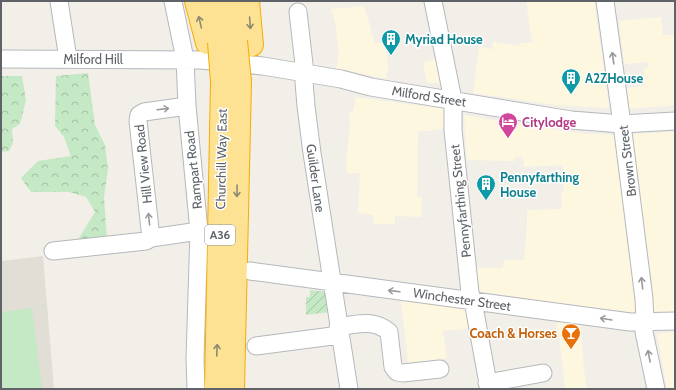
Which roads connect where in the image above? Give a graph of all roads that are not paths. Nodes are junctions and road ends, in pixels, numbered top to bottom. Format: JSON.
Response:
{"nodes":[{"id":1,"x":59,"y":1,"type":"edge"},
{"id":2,"x":173,"y":1,"type":"edge"},
{"id":3,"x":196,"y":1,"type":"edge"},
{"id":4,"x":213,"y":1,"type":"edge"},
{"id":5,"x":231,"y":1,"type":"edge"},
{"id":6,"x":248,"y":1,"type":"edge"},
{"id":7,"x":433,"y":1,"type":"edge"},
{"id":8,"x":605,"y":1,"type":"edge"},
{"id":9,"x":298,"y":12,"type":"dead end"},
{"id":10,"x":229,"y":43,"type":"junction"},
{"id":11,"x":1,"y":59,"type":"edge"},
{"id":12,"x":68,"y":59,"type":"junction"},
{"id":13,"x":185,"y":59,"type":"junction"},
{"id":14,"x":306,"y":73,"type":"junction"},
{"id":15,"x":231,"y":81,"type":"junction"},
{"id":16,"x":453,"y":100,"type":"junction"},
{"id":17,"x":187,"y":106,"type":"junction"},
{"id":18,"x":675,"y":121,"type":"edge"},
{"id":19,"x":622,"y":124,"type":"junction"},
{"id":20,"x":230,"y":160,"type":"junction"},
{"id":21,"x":199,"y":231,"type":"junction"},
{"id":22,"x":151,"y":238,"type":"junction"},
{"id":23,"x":54,"y":251,"type":"dead end"},
{"id":24,"x":250,"y":272,"type":"dead end"},
{"id":25,"x":332,"y":283,"type":"junction"},
{"id":26,"x":472,"y":301,"type":"junction"},
{"id":27,"x":645,"y":322,"type":"junction"},
{"id":28,"x":675,"y":322,"type":"edge"},
{"id":29,"x":339,"y":331,"type":"junction"},
{"id":30,"x":256,"y":346,"type":"dead end"},
{"id":31,"x":440,"y":369,"type":"dead end"},
{"id":32,"x":543,"y":373,"type":"dead end"},
{"id":33,"x":488,"y":386,"type":"edge"},
{"id":34,"x":196,"y":389,"type":"edge"},
{"id":35,"x":216,"y":389,"type":"edge"},
{"id":36,"x":233,"y":389,"type":"edge"},
{"id":37,"x":349,"y":389,"type":"edge"},
{"id":38,"x":656,"y":389,"type":"edge"}],
"edges":[{"from":1,"to":12,"type":"street"},
{"from":2,"to":13,"type":"street","name":"Rampart Road"},
{"from":10,"to":3,"type":"highway","one_way":true},
{"from":4,"to":10,"type":"highway","name":"Churchill Way East","number":"A36"},
{"from":5,"to":10,"type":"highway","name":"Churchill Way East","number":"A36"},
{"from":6,"to":10,"type":"highway","one_way":true},
{"from":7,"to":16,"type":"street","name":"Pennyfarthing Street"},
{"from":19,"to":8,"type":"street","name":"Brown Street","one_way":true},
{"from":9,"to":14,"type":"street","name":"Guilder Lane"},
{"from":10,"to":15,"type":"highway","name":"Churchill Way East","number":"A36","bridge":true},
{"from":10,"to":15,"type":"highway"},
{"from":11,"to":12,"type":"street","name":"Milford Hill"},
{"from":12,"to":13,"type":"street","name":"Milford Hill"},
{"from":13,"to":14,"type":"street","name":"Milford Street"},
{"from":13,"to":17,"type":"street","name":"Rampart Road"},
{"from":14,"to":16,"type":"street","name":"Milford Street"},
{"from":14,"to":25,"type":"street","name":"Guilder Lane"},
{"from":15,"to":20,"type":"highway","name":"Churchill Way East","number":"A36"},
{"from":15,"to":20,"type":"highway"},
{"from":16,"to":19,"type":"street","name":"Milford Street"},
{"from":16,"to":26,"type":"street","name":"Pennyfarthing Street"},
{"from":17,"to":21,"type":"street","name":"Rampart Road"},
{"from":22,"to":17,"type":"street","name":"Hill View Road","one_way":true},
{"from":18,"to":19,"type":"street","name":"Milford Street"},
{"from":27,"to":19,"type":"street","name":"Brown Street","one_way":true},
{"from":35,"to":20,"type":"highway","name":"Churchill Way East","number":"A36","one_way":true},
{"from":20,"to":36,"type":"highway","name":"Churchill Way East","number":"A36","one_way":true},
{"from":21,"to":22,"type":"street"},
{"from":21,"to":34,"type":"street","name":"Rampart Road"},
{"from":22,"to":23,"type":"street"},
{"from":24,"to":25,"type":"street","name":"Winchester Street"},
{"from":26,"to":25,"type":"street","name":"Winchester Street","one_way":true},
{"from":25,"to":29,"type":"street","name":"Guilder Lane"},
{"from":27,"to":26,"type":"street","name":"Winchester Street","one_way":true},
{"from":26,"to":33,"type":"street","name":"Pennyfarthing Street"},
{"from":27,"to":28,"type":"street","name":"Winchester Street"},
{"from":38,"to":27,"type":"street","name":"Brown Street","one_way":true},
{"from":29,"to":30,"type":"street"},
{"from":29,"to":31,"type":"street"},
{"from":29,"to":37,"type":"street","name":"Guilder Lane"},
{"from":32,"to":33,"type":"street"}]}
